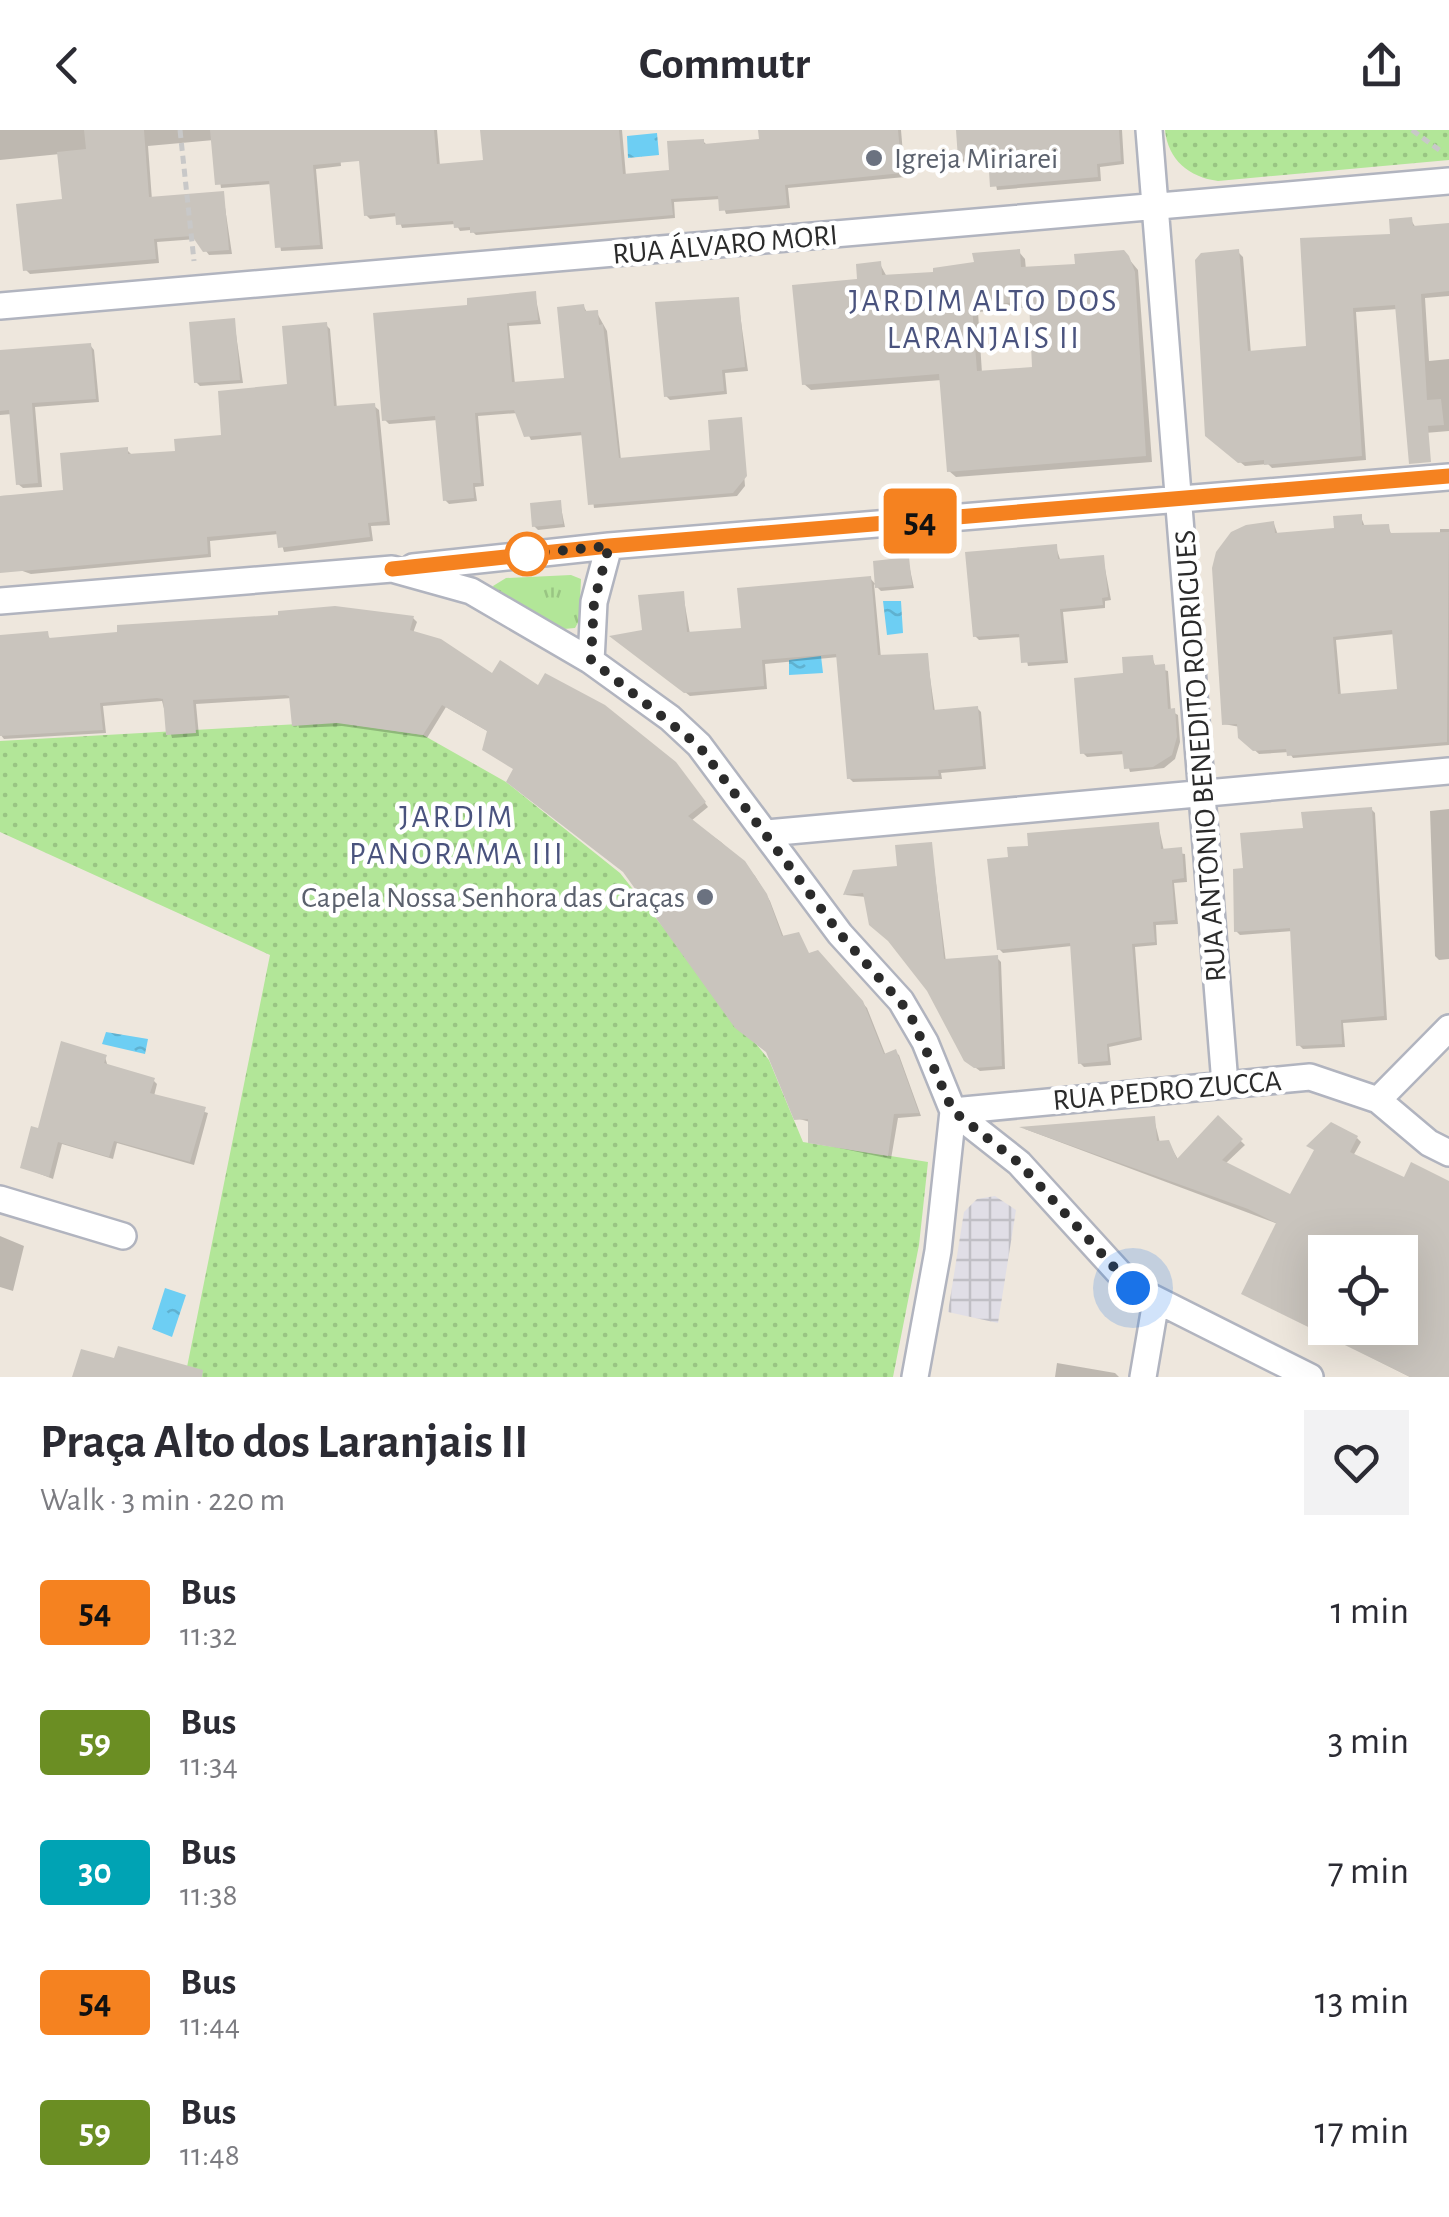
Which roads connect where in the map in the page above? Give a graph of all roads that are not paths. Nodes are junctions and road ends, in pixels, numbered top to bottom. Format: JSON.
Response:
{"nodes":[{"id":1,"x":1148,"y":130,"type":"edge"},
{"id":2,"x":1449,"y":181,"type":"edge"},
{"id":3,"x":1155,"y":206,"type":"junction"},
{"id":4,"x":0,"y":306,"type":"edge"},
{"id":5,"x":1449,"y":476,"type":"edge"},
{"id":6,"x":1180,"y":500,"type":"junction"},
{"id":7,"x":609,"y":546,"type":"junction"},
{"id":8,"x":392,"y":569,"type":"junction"},
{"id":9,"x":0,"y":601,"type":"edge"},
{"id":10,"x":591,"y":660,"type":"junction"},
{"id":11,"x":1449,"y":771,"type":"edge"},
{"id":12,"x":1202,"y":792,"type":"junction"},
{"id":13,"x":767,"y":833,"type":"junction"},
{"id":14,"x":1449,"y":1028,"type":"edge"},
{"id":15,"x":1225,"y":1084,"type":"junction"},
{"id":16,"x":1378,"y":1100,"type":"junction"},
{"id":17,"x":953,"y":1111,"type":"junction"},
{"id":18,"x":1449,"y":1152,"type":"edge"},
{"id":19,"x":0,"y":1199,"type":"edge"},
{"id":20,"x":123,"y":1236,"type":"dead end"},
{"id":21,"x":1156,"y":1301,"type":"junction"},
{"id":22,"x":915,"y":1377,"type":"edge"},
{"id":23,"x":1143,"y":1377,"type":"edge"},
{"id":24,"x":1310,"y":1377,"type":"edge"}],
"edges":[{"from":1,"to":3,"type":"street","name":"RUA ANTONIO BENEDITO RODRIGUES"},
{"from":2,"to":3,"type":"street","name":"RUA ÁLVARO MORI"},
{"from":3,"to":4,"type":"street","name":"RUA ÁLVARO MORI"},
{"from":3,"to":6,"type":"street","name":"RUA ANTONIO BENEDITO RODRIGUES"},
{"from":5,"to":6,"type":"street"},
{"from":6,"to":7,"type":"street"},
{"from":6,"to":12,"type":"street","name":"RUA ANTONIO BENEDITO RODRIGUES"},
{"from":7,"to":8,"type":"street"},
{"from":7,"to":10,"type":"street"},
{"from":8,"to":9,"type":"street"},
{"from":8,"to":10,"type":"street"},
{"from":10,"to":13,"type":"street"},
{"from":11,"to":12,"type":"street"},
{"from":12,"to":13,"type":"street"},
{"from":12,"to":15,"type":"street","name":"RUA ANTONIO BENEDITO RODRIGUES"},
{"from":13,"to":17,"type":"street"},
{"from":14,"to":16,"type":"street"},
{"from":15,"to":16,"type":"street","name":"RUA PEDRO ZUCCA"},
{"from":15,"to":17,"type":"street","name":"RUA PEDRO ZUCCA"},
{"from":16,"to":18,"type":"street"},
{"from":17,"to":21,"type":"street"},
{"from":17,"to":22,"type":"street"},
{"from":19,"to":20,"type":"street"},
{"from":21,"to":23,"type":"street"},
{"from":21,"to":24,"type":"street"}]}
